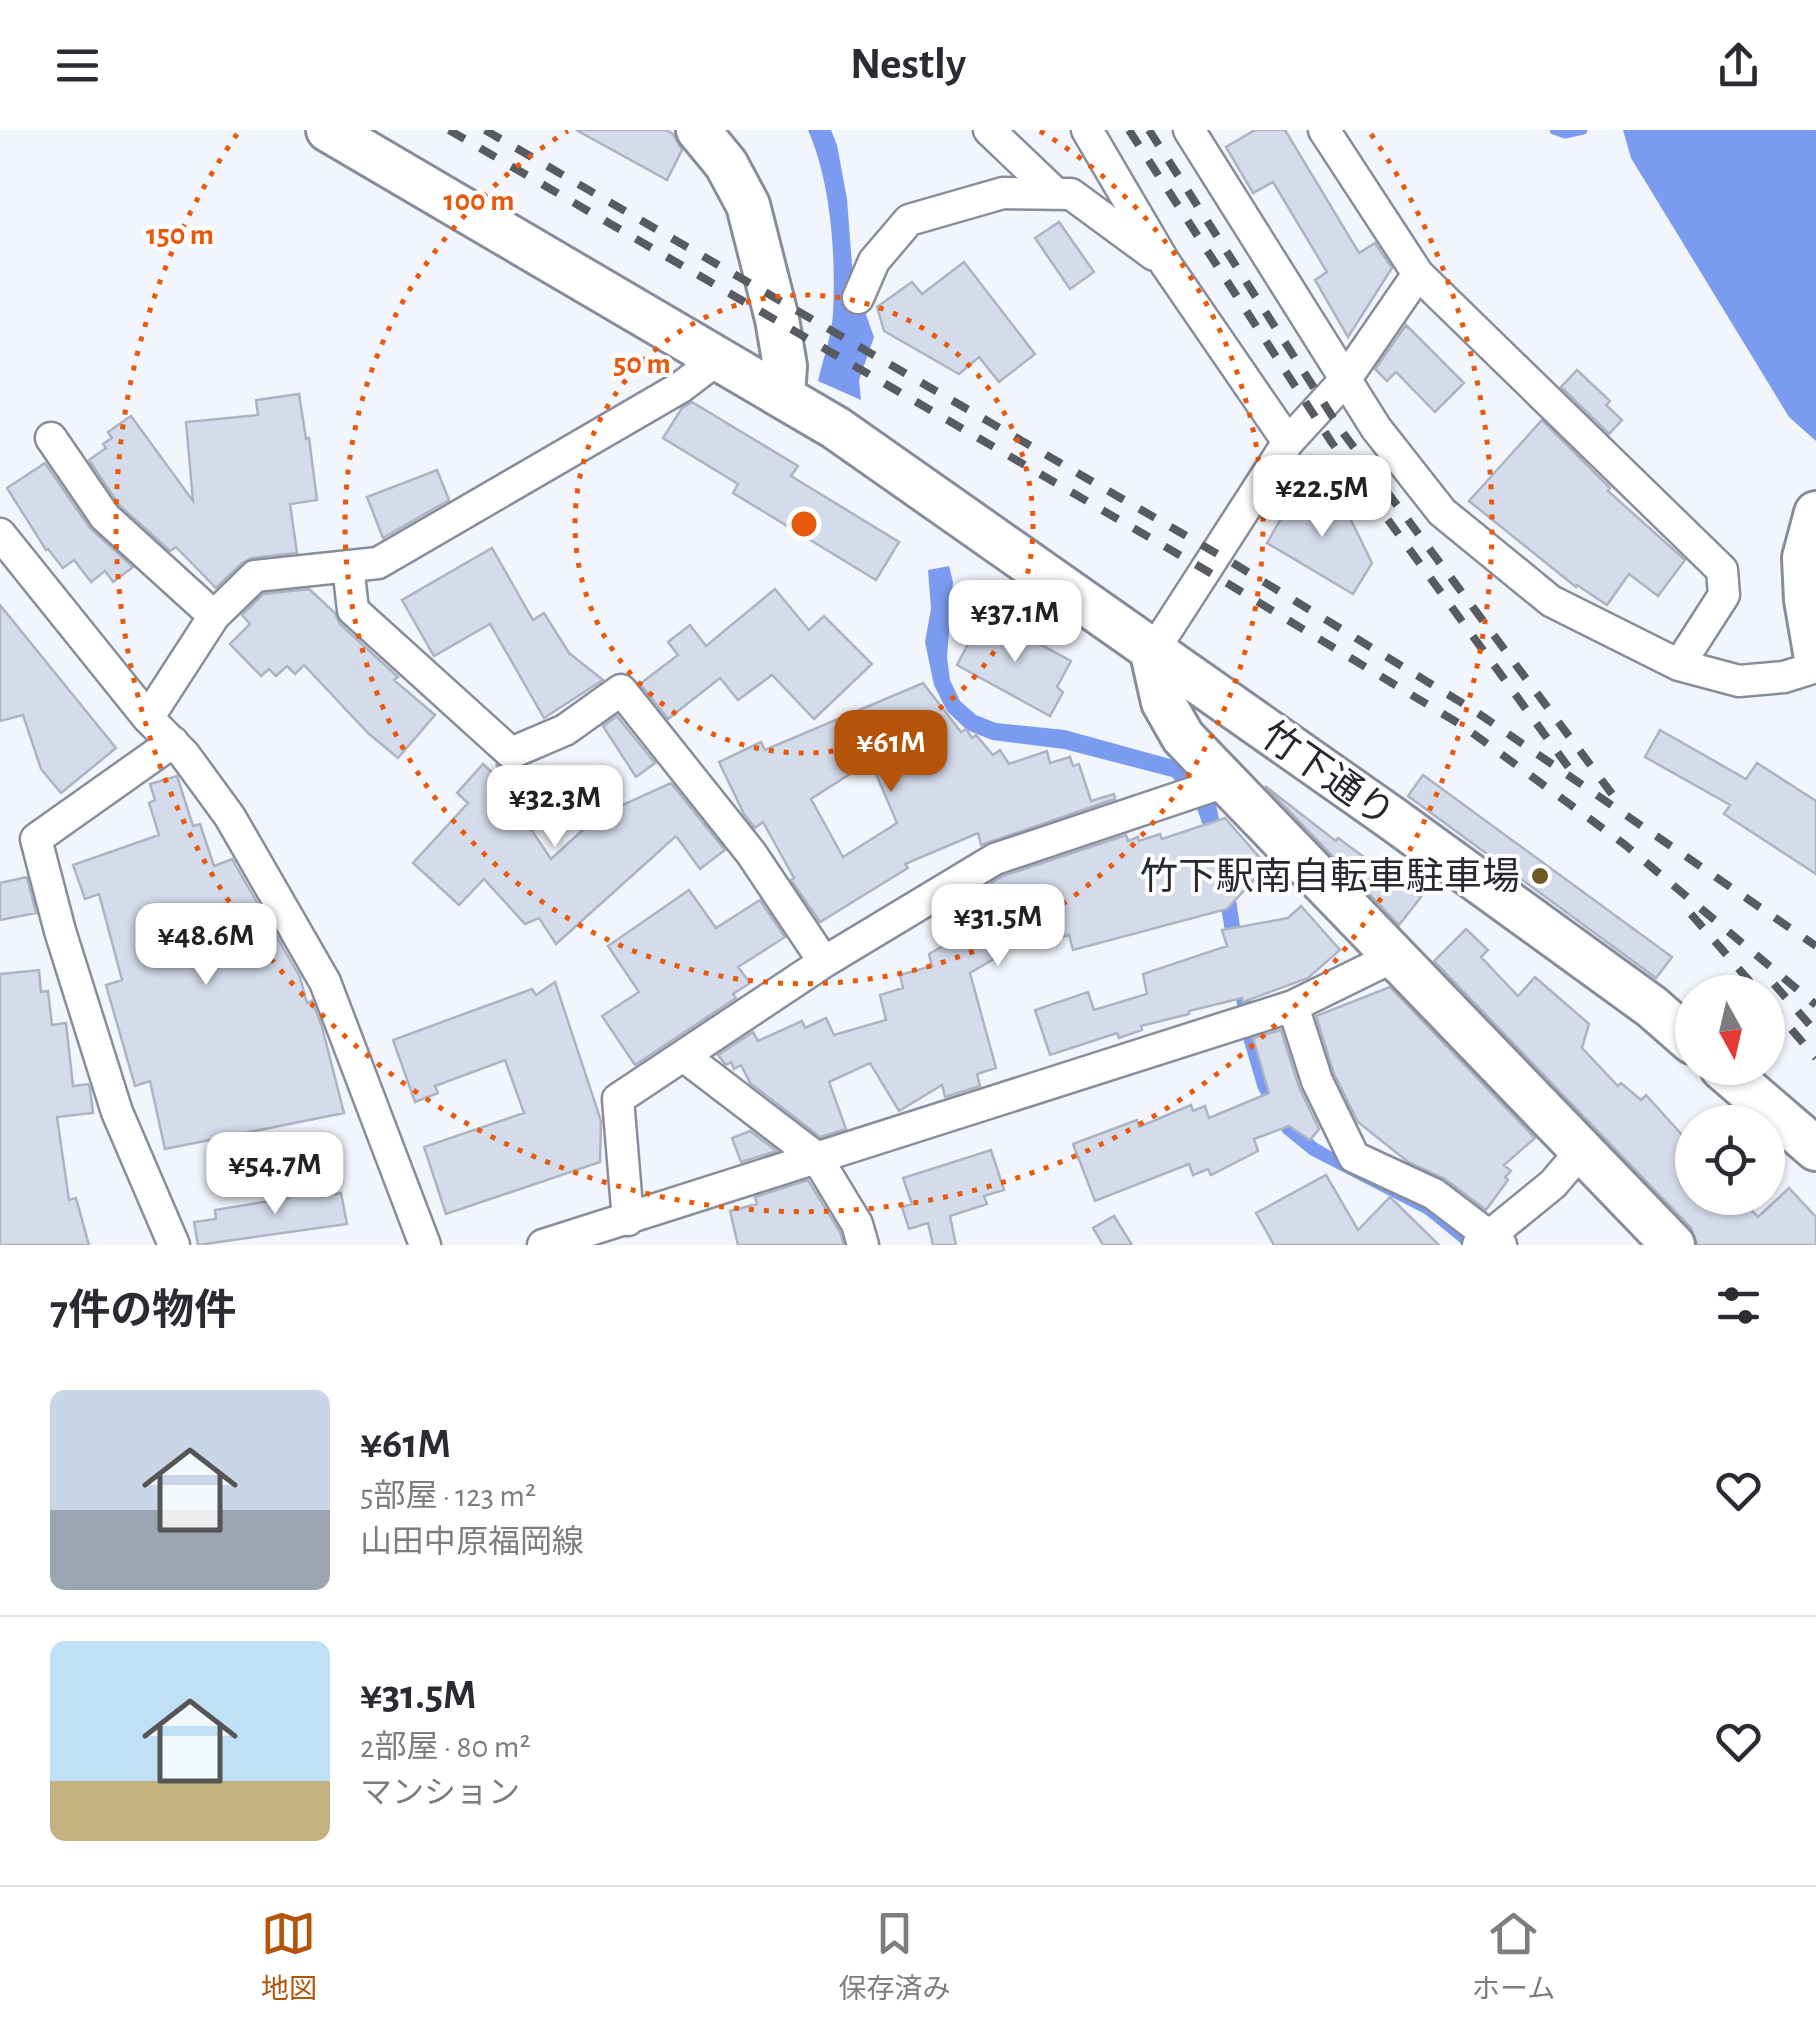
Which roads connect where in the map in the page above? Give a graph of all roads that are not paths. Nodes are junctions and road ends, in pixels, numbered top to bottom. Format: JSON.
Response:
{"nodes":[{"id":1,"x":328,"y":130,"type":"edge"},
{"id":2,"x":698,"y":130,"type":"edge"},
{"id":3,"x":989,"y":130,"type":"edge"},
{"id":4,"x":1086,"y":130,"type":"edge"},
{"id":5,"x":1189,"y":130,"type":"edge"},
{"id":6,"x":1324,"y":130,"type":"edge"},
{"id":7,"x":1054,"y":192,"type":"junction"},
{"id":8,"x":1165,"y":263,"type":"junction"},
{"id":9,"x":1418,"y":274,"type":"junction"},
{"id":10,"x":858,"y":298,"type":"dead end"},
{"id":11,"x":719,"y":358,"type":"junction"},
{"id":12,"x":1345,"y":380,"type":"junction"},
{"id":13,"x":784,"y":395,"type":"junction"},
{"id":14,"x":51,"y":438,"type":"dead end"},
{"id":15,"x":1288,"y":442,"type":"junction"},
{"id":16,"x":1816,"y":513,"type":"edge"},
{"id":17,"x":0,"y":534,"type":"edge"},
{"id":18,"x":348,"y":566,"type":"junction"},
{"id":19,"x":214,"y":616,"type":"junction"},
{"id":20,"x":1152,"y":653,"type":"junction"},
{"id":21,"x":1816,"y":658,"type":"edge"},
{"id":22,"x":1679,"y":665,"type":"junction"},
{"id":23,"x":1816,"y":667,"type":"edge"},
{"id":24,"x":148,"y":718,"type":"junction"},
{"id":25,"x":173,"y":742,"type":"junction"},
{"id":26,"x":1214,"y":784,"type":"junction"},
{"id":27,"x":1393,"y":957,"type":"junction"},
{"id":28,"x":824,"y":962,"type":"junction"},
{"id":29,"x":1294,"y":1006,"type":"junction"},
{"id":30,"x":1675,"y":1027,"type":"edge"},
{"id":31,"x":685,"y":1057,"type":"junction"},
{"id":32,"x":1742,"y":1085,"type":"edge"},
{"id":33,"x":1816,"y":1149,"type":"edge"},
{"id":34,"x":1582,"y":1150,"type":"junction"},
{"id":35,"x":817,"y":1158,"type":"junction"},
{"id":36,"x":628,"y":1220,"type":"junction"},
{"id":37,"x":1491,"y":1242,"type":"edge"},
{"id":38,"x":174,"y":1245,"type":"edge"},
{"id":39,"x":424,"y":1245,"type":"edge"},
{"id":40,"x":543,"y":1245,"type":"edge"},
{"id":41,"x":863,"y":1245,"type":"edge"},
{"id":42,"x":1673,"y":1245,"type":"edge"}],
"edges":[{"from":1,"to":11,"type":"main road","name":"竹下通り"},
{"from":2,"to":13,"type":"main road"},
{"from":3,"to":7,"type":"street"},
{"from":4,"to":8,"type":"street"},
{"from":5,"to":12,"type":"street"},
{"from":6,"to":9,"type":"street"},
{"from":7,"to":8,"type":"street"},
{"from":7,"to":10,"type":"street"},
{"from":8,"to":15,"type":"street"},
{"from":9,"to":12,"type":"street"},
{"from":9,"to":22,"type":"street"},
{"from":11,"to":13,"type":"main road","name":"竹下通り"},
{"from":11,"to":18,"type":"street"},
{"from":12,"to":15,"type":"street"},
{"from":12,"to":22,"type":"street"},
{"from":13,"to":20,"type":"main road","name":"竹下通り"},
{"from":14,"to":19,"type":"street"},
{"from":15,"to":20,"type":"street"},
{"from":16,"to":21,"type":"main road"},
{"from":17,"to":24,"type":"street"},
{"from":18,"to":19,"type":"street"},
{"from":18,"to":28,"type":"street"},
{"from":19,"to":24,"type":"street"},
{"from":20,"to":26,"type":"main road"},
{"from":20,"to":30,"type":"main road","name":"竹下通り"},
{"from":22,"to":23,"type":"street"},
{"from":24,"to":25,"type":"street"},
{"from":25,"to":38,"type":"street"},
{"from":25,"to":39,"type":"street"},
{"from":26,"to":27,"type":"main road"},
{"from":26,"to":28,"type":"street"},
{"from":27,"to":29,"type":"street"},
{"from":27,"to":34,"type":"main road"},
{"from":28,"to":31,"type":"street"},
{"from":29,"to":35,"type":"street"},
{"from":29,"to":37,"type":"street"},
{"from":31,"to":35,"type":"street"},
{"from":31,"to":36,"type":"street"},
{"from":32,"to":33,"type":"main road"},
{"from":34,"to":37,"type":"street"},
{"from":34,"to":42,"type":"main road"},
{"from":35,"to":36,"type":"street"},
{"from":35,"to":41,"type":"street"},
{"from":36,"to":40,"type":"street"}]}
